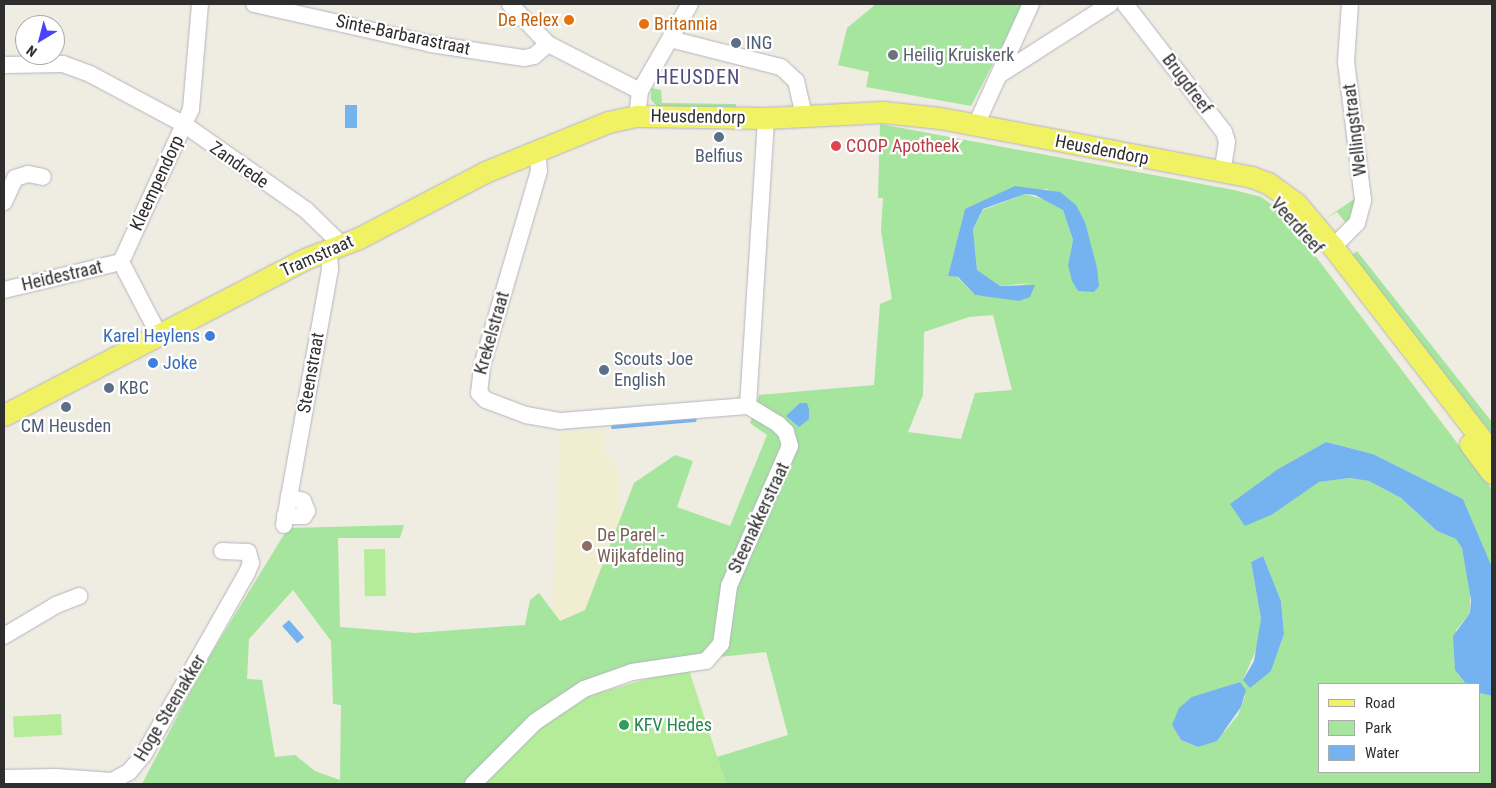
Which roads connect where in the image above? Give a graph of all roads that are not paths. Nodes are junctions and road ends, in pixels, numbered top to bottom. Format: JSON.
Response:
{"nodes":[{"id":1,"x":200,"y":4,"type":"edge"},
{"id":2,"x":254,"y":4,"type":"edge"},
{"id":3,"x":510,"y":4,"type":"edge"},
{"id":4,"x":690,"y":4,"type":"edge"},
{"id":5,"x":1031,"y":4,"type":"edge"},
{"id":6,"x":1110,"y":4,"type":"edge"},
{"id":7,"x":1125,"y":4,"type":"edge"},
{"id":8,"x":1350,"y":4,"type":"edge"},
{"id":9,"x":670,"y":39,"type":"junction"},
{"id":10,"x":548,"y":44,"type":"junction"},
{"id":11,"x":4,"y":65,"type":"edge"},
{"id":12,"x":999,"y":75,"type":"junction"},
{"id":13,"x":640,"y":91,"type":"junction"},
{"id":14,"x":804,"y":115,"type":"junction"},
{"id":15,"x":637,"y":116,"type":"junction"},
{"id":16,"x":766,"y":118,"type":"junction"},
{"id":17,"x":185,"y":125,"type":"junction"},
{"id":18,"x":976,"y":125,"type":"junction"},
{"id":19,"x":537,"y":151,"type":"junction"},
{"id":20,"x":1222,"y":173,"type":"junction"},
{"id":21,"x":42,"y":176,"type":"dead end"},
{"id":22,"x":4,"y":202,"type":"edge"},
{"id":23,"x":335,"y":247,"type":"junction"},
{"id":24,"x":1328,"y":250,"type":"junction"},
{"id":25,"x":121,"y":262,"type":"junction"},
{"id":26,"x":4,"y":290,"type":"edge"},
{"id":27,"x":159,"y":335,"type":"junction"},
{"id":28,"x":748,"y":406,"type":"junction"},
{"id":29,"x":4,"y":415,"type":"edge"},
{"id":30,"x":1492,"y":453,"type":"edge"},
{"id":31,"x":1492,"y":473,"type":"edge"},
{"id":32,"x":285,"y":520,"type":"dead end"},
{"id":33,"x":222,"y":551,"type":"dead end"},
{"id":34,"x":79,"y":596,"type":"dead end"},
{"id":35,"x":4,"y":636,"type":"edge"},
{"id":36,"x":4,"y":778,"type":"edge"},
{"id":37,"x":474,"y":784,"type":"edge"}],
"edges":[{"from":1,"to":17,"type":"street"},
{"from":2,"to":10,"type":"street","name":"Sinte-Barbarastraat"},
{"from":3,"to":10,"type":"street"},
{"from":4,"to":9,"type":"street","name":"Heusdendorp"},
{"from":5,"to":12,"type":"street"},
{"from":6,"to":12,"type":"street"},
{"from":7,"to":20,"type":"street","name":"Brugdreef"},
{"from":8,"to":24,"type":"street","name":"Wellingstraat"},
{"from":9,"to":13,"type":"street","name":"Heusdendorp"},
{"from":9,"to":14,"type":"street"},
{"from":10,"to":13,"type":"street"},
{"from":11,"to":17,"type":"street","name":"Kleempendorp"},
{"from":12,"to":18,"type":"street"},
{"from":13,"to":15,"type":"street","name":"Heusdendorp"},
{"from":14,"to":16,"type":"main road","name":"Heusdendorp"},
{"from":14,"to":18,"type":"main road","name":"Heusdendorp"},
{"from":15,"to":16,"type":"main road","name":"Heusdendorp"},
{"from":15,"to":19,"type":"main road","name":"Tramstraat"},
{"from":16,"to":28,"type":"street"},
{"from":17,"to":23,"type":"street","name":"Zandrede"},
{"from":17,"to":25,"type":"street","name":"Kleempendorp"},
{"from":18,"to":20,"type":"main road","name":"Heusdendorp"},
{"from":19,"to":23,"type":"main road","name":"Tramstraat"},
{"from":19,"to":28,"type":"street","name":"Krekelstraat"},
{"from":20,"to":24,"type":"main road","name":"Veerdreef"},
{"from":21,"to":22,"type":"street"},
{"from":23,"to":27,"type":"main road","name":"Tramstraat"},
{"from":23,"to":32,"type":"street","name":"Steenstraat"},
{"from":24,"to":30,"type":"main road","name":"Veerdreef"},
{"from":24,"to":31,"type":"main road","name":"Veerdreef"},
{"from":25,"to":26,"type":"street","name":"Heidestraat"},
{"from":25,"to":27,"type":"street"},
{"from":27,"to":29,"type":"main road","name":"Tramstraat"},
{"from":28,"to":37,"type":"street","name":"Steenakkerstraat"},
{"from":33,"to":36,"type":"street","name":"Hoge Steenakker"},
{"from":34,"to":35,"type":"street"}]}
